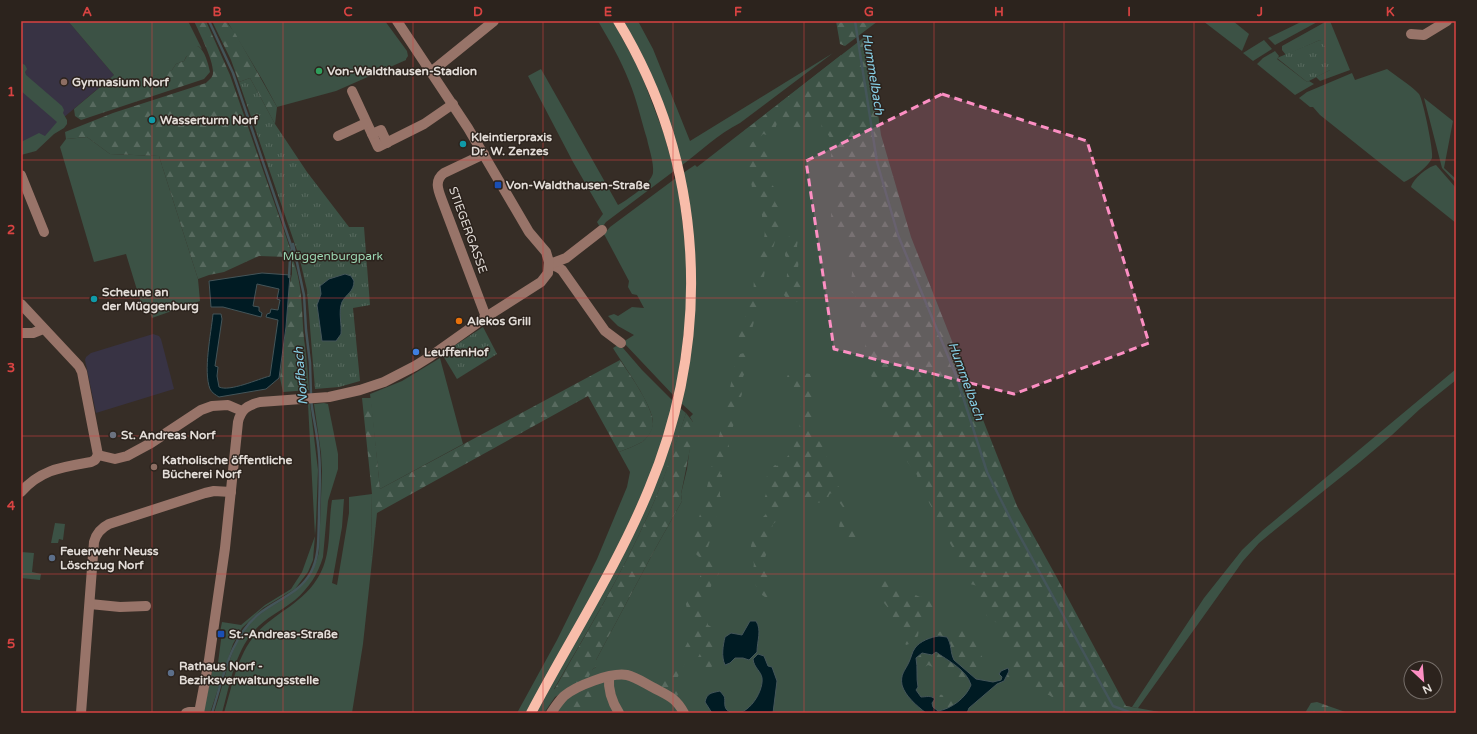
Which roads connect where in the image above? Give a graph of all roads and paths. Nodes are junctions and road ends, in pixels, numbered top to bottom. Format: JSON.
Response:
{"nodes":[{"id":1,"x":397,"y":21,"type":"edge"},
{"id":2,"x":494,"y":21,"type":"edge"},
{"id":3,"x":618,"y":21,"type":"edge"},
{"id":4,"x":1447,"y":21,"type":"edge"},
{"id":5,"x":1411,"y":34,"type":"dead end"},
{"id":6,"x":431,"y":72,"type":"junction"},
{"id":7,"x":352,"y":91,"type":"dead end"},
{"id":8,"x":453,"y":104,"type":"junction"},
{"id":9,"x":366,"y":123,"type":"junction"},
{"id":10,"x":338,"y":136,"type":"dead end"},
{"id":11,"x":484,"y":154,"type":"junction"},
{"id":12,"x":21,"y":175,"type":"edge"},
{"id":13,"x":602,"y":230,"type":"dead end"},
{"id":14,"x":44,"y":232,"type":"dead end"},
{"id":15,"x":549,"y":268,"type":"junction"},
{"id":16,"x":21,"y":304,"type":"edge"},
{"id":17,"x":486,"y":317,"type":"junction"},
{"id":18,"x":43,"y":329,"type":"junction"},
{"id":19,"x":21,"y":333,"type":"edge"},
{"id":20,"x":621,"y":343,"type":"dead end"},
{"id":21,"x":242,"y":411,"type":"junction"},
{"id":22,"x":98,"y":455,"type":"junction"},
{"id":23,"x":21,"y":492,"type":"edge"},
{"id":24,"x":231,"y":492,"type":"junction"},
{"id":25,"x":90,"y":604,"type":"junction"},
{"id":26,"x":146,"y":606,"type":"dead end"},
{"id":27,"x":609,"y":677,"type":"junction"},
{"id":28,"x":82,"y":713,"type":"edge"},
{"id":29,"x":186,"y":713,"type":"edge"},
{"id":30,"x":199,"y":713,"type":"edge"},
{"id":31,"x":531,"y":713,"type":"edge"},
{"id":32,"x":551,"y":713,"type":"edge"},
{"id":33,"x":619,"y":713,"type":"edge"},
{"id":34,"x":684,"y":713,"type":"edge"}],
"edges":[{"from":1,"to":6,"type":"street"},
{"from":2,"to":6,"type":"street"},
{"from":3,"to":31,"type":"main road"},
{"from":4,"to":5,"type":"street"},
{"from":6,"to":8,"type":"street"},
{"from":7,"to":9,"type":"street"},
{"from":8,"to":9,"type":"street"},
{"from":8,"to":11,"type":"street"},
{"from":9,"to":10,"type":"street"},
{"from":11,"to":15,"type":"street"},
{"from":11,"to":17,"type":"street","name":"STIEGERGASSE"},
{"from":12,"to":14,"type":"street"},
{"from":13,"to":15,"type":"street"},
{"from":15,"to":17,"type":"street"},
{"from":15,"to":20,"type":"street"},
{"from":16,"to":18,"type":"street"},
{"from":17,"to":21,"type":"street"},
{"from":18,"to":19,"type":"street"},
{"from":18,"to":22,"type":"street"},
{"from":21,"to":22,"type":"street"},
{"from":21,"to":24,"type":"street"},
{"from":22,"to":23,"type":"street"},
{"from":24,"to":25,"type":"street"},
{"from":24,"to":30,"type":"street"},
{"from":25,"to":26,"type":"street"},
{"from":25,"to":28,"type":"street"},
{"from":27,"to":32,"type":"street"},
{"from":27,"to":33,"type":"street"},
{"from":27,"to":34,"type":"street"},
{"from":29,"to":30,"type":"street"}]}
